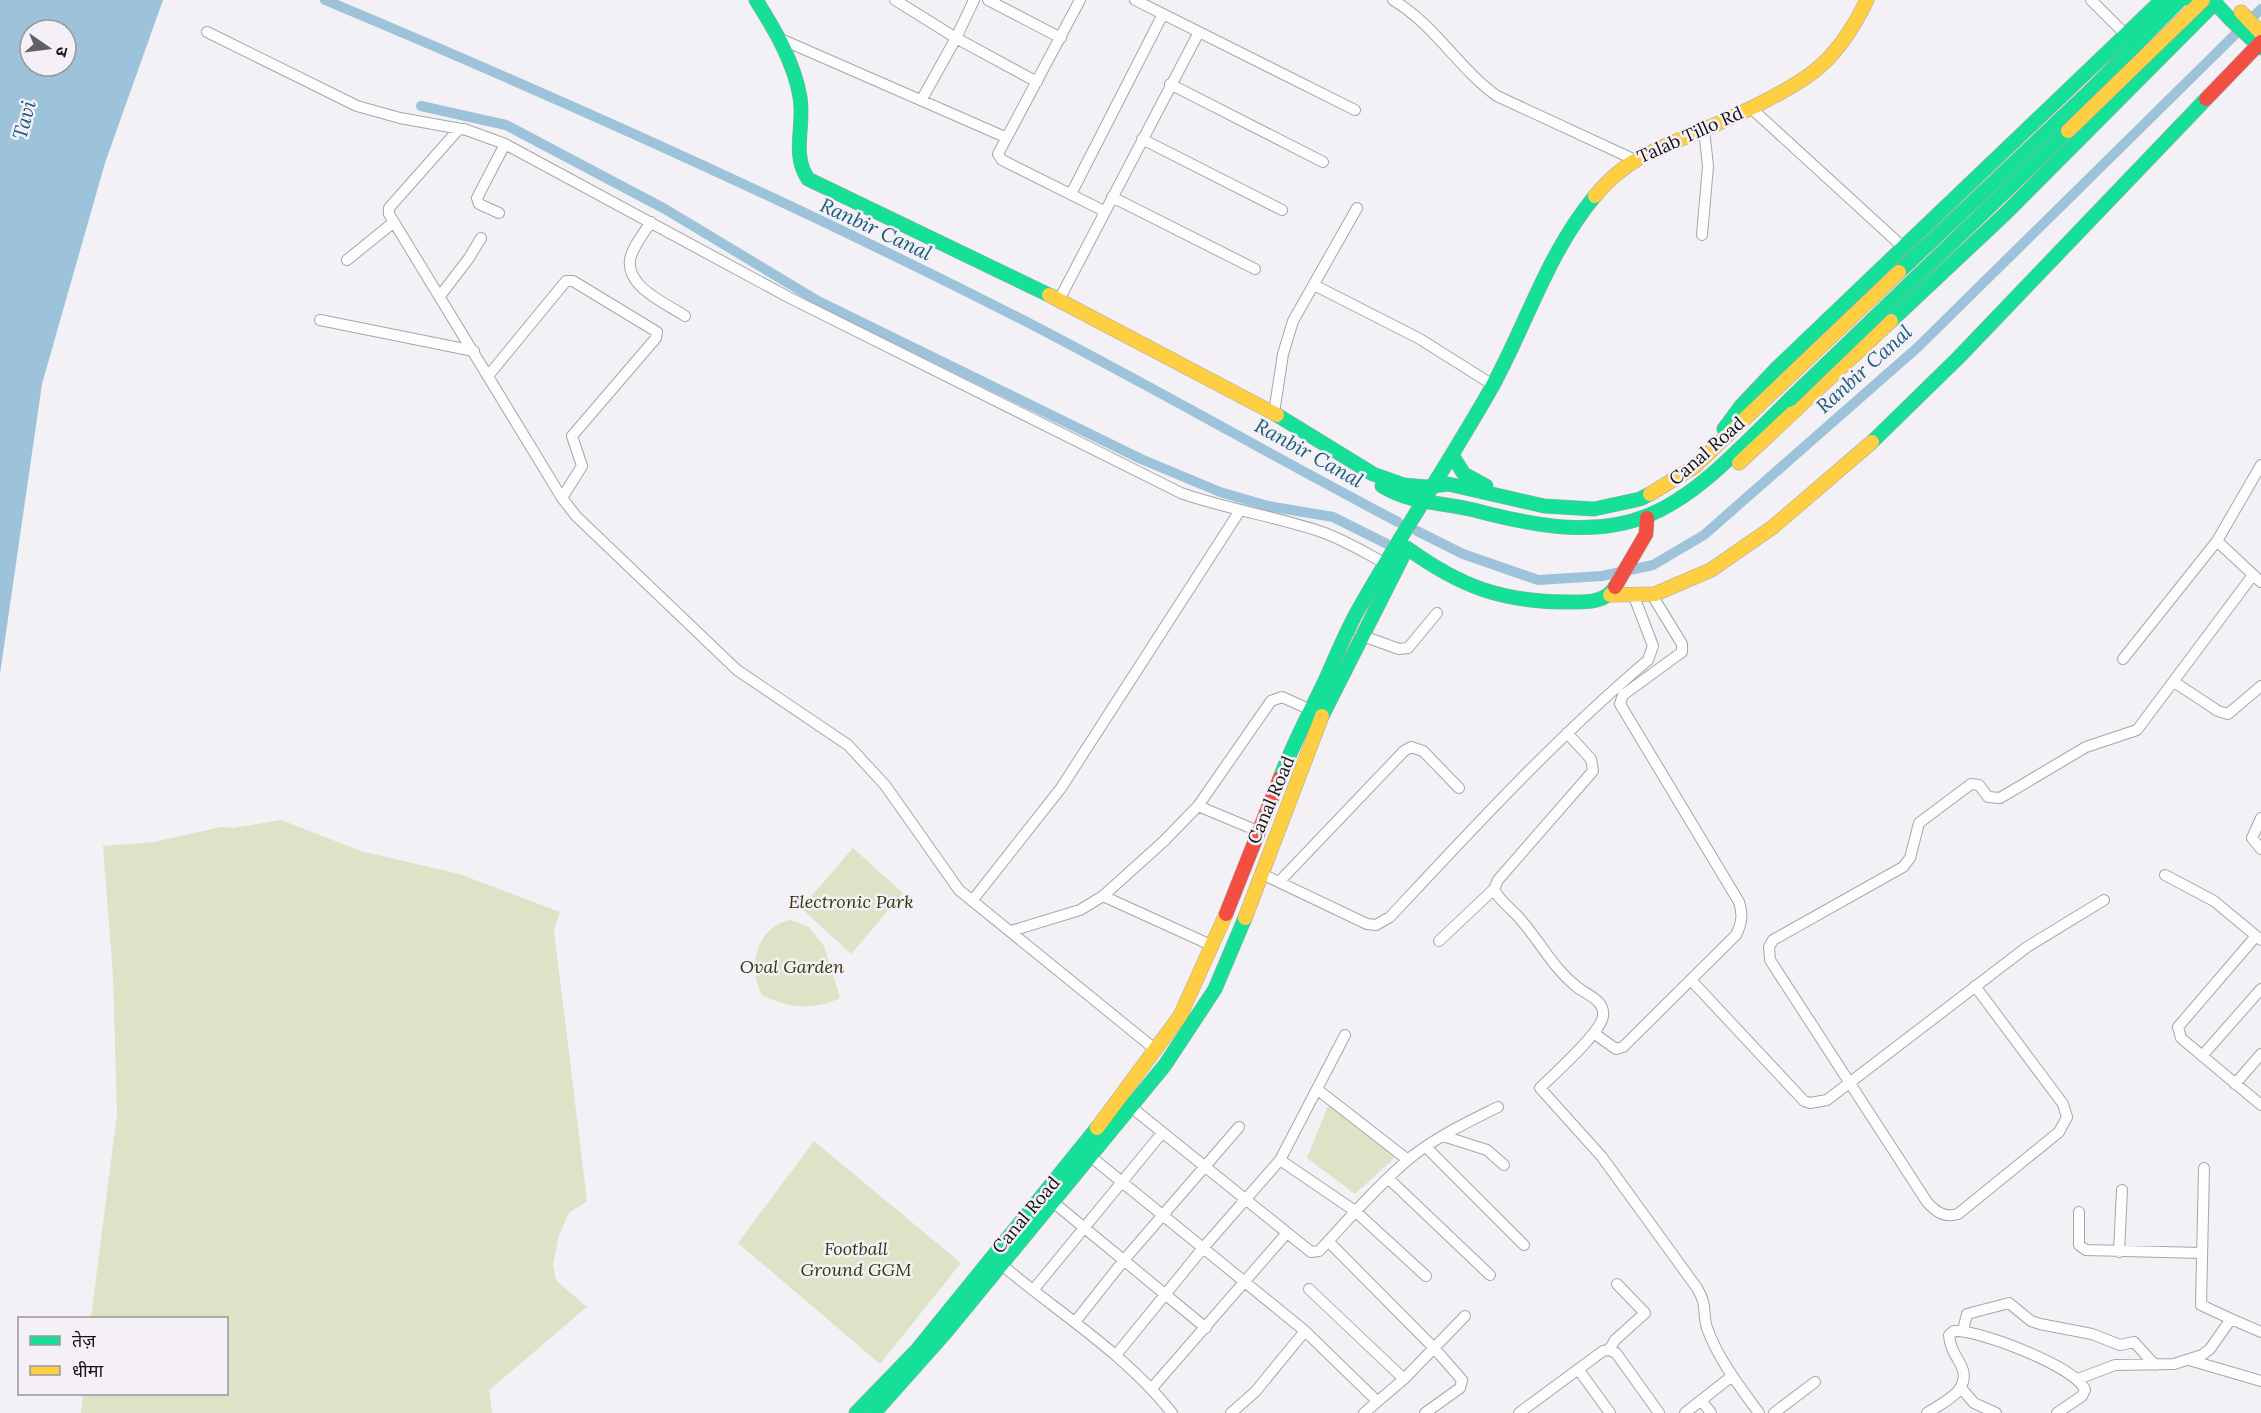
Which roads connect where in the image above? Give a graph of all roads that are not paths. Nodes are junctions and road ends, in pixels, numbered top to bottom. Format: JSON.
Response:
{"nodes":[{"id":1,"x":756,"y":0,"type":"edge"},
{"id":2,"x":895,"y":0,"type":"edge"},
{"id":3,"x":974,"y":0,"type":"edge"},
{"id":4,"x":988,"y":0,"type":"edge"},
{"id":5,"x":1080,"y":0,"type":"edge"},
{"id":6,"x":1135,"y":0,"type":"edge"},
{"id":7,"x":1393,"y":0,"type":"edge"},
{"id":8,"x":1867,"y":0,"type":"edge"},
{"id":9,"x":2091,"y":0,"type":"edge"},
{"id":10,"x":2162,"y":0,"type":"edge"},
{"id":11,"x":2180,"y":0,"type":"edge"},
{"id":12,"x":2191,"y":0,"type":"edge"},
{"id":13,"x":2230,"y":0,"type":"edge"},
{"id":14,"x":2212,"y":1,"type":"edge"},
{"id":15,"x":1163,"y":14,"type":"junction"},
{"id":16,"x":2236,"y":16,"type":"junction"},
{"id":17,"x":207,"y":32,"type":"dead end"},
{"id":18,"x":1199,"y":32,"type":"junction"},
{"id":19,"x":2126,"y":35,"type":"junction"},
{"id":20,"x":957,"y":38,"type":"junction"},
{"id":21,"x":1061,"y":38,"type":"junction"},
{"id":22,"x":780,"y":39,"type":"junction"},
{"id":23,"x":2259,"y":40,"type":"edge"},
{"id":24,"x":1037,"y":82,"type":"junction"},
{"id":25,"x":1170,"y":84,"type":"junction"},
{"id":26,"x":922,"y":99,"type":"junction"},
{"id":27,"x":1751,"y":108,"type":"junction"},
{"id":28,"x":1355,"y":110,"type":"dead end"},
{"id":29,"x":461,"y":129,"type":"junction"},
{"id":30,"x":1704,"y":130,"type":"junction"},
{"id":31,"x":1005,"y":137,"type":"junction"},
{"id":32,"x":1142,"y":139,"type":"junction"},
{"id":33,"x":505,"y":144,"type":"junction"},
{"id":34,"x":1634,"y":159,"type":"junction"},
{"id":35,"x":1323,"y":162,"type":"dead end"},
{"id":36,"x":1071,"y":194,"type":"junction"},
{"id":37,"x":1112,"y":197,"type":"junction"},
{"id":38,"x":1357,"y":208,"type":"dead end"},
{"id":39,"x":1282,"y":210,"type":"dead end"},
{"id":40,"x":1104,"y":211,"type":"junction"},
{"id":41,"x":499,"y":213,"type":"dead end"},
{"id":42,"x":394,"y":222,"type":"junction"},
{"id":43,"x":651,"y":222,"type":"junction"},
{"id":44,"x":1702,"y":236,"type":"dead end"},
{"id":45,"x":481,"y":238,"type":"dead end"},
{"id":46,"x":1904,"y":248,"type":"junction"},
{"id":47,"x":347,"y":260,"type":"dead end"},
{"id":48,"x":1255,"y":269,"type":"dead end"},
{"id":49,"x":1314,"y":285,"type":"junction"},
{"id":50,"x":440,"y":296,"type":"junction"},
{"id":51,"x":1059,"y":300,"type":"junction"},
{"id":52,"x":685,"y":316,"type":"dead end"},
{"id":53,"x":320,"y":320,"type":"dead end"},
{"id":54,"x":474,"y":351,"type":"junction"},
{"id":55,"x":488,"y":376,"type":"junction"},
{"id":56,"x":1493,"y":385,"type":"junction"},
{"id":57,"x":1274,"y":413,"type":"junction"},
{"id":58,"x":1720,"y":443,"type":"junction"},
{"id":59,"x":1452,"y":455,"type":"junction"},
{"id":60,"x":2261,"y":465,"type":"edge"},
{"id":61,"x":1373,"y":474,"type":"junction"},
{"id":62,"x":1708,"y":480,"type":"junction"},
{"id":63,"x":1436,"y":485,"type":"junction"},
{"id":64,"x":562,"y":498,"type":"junction"},
{"id":65,"x":1506,"y":499,"type":"junction"},
{"id":66,"x":1428,"y":502,"type":"junction"},
{"id":67,"x":1239,"y":512,"type":"junction"},
{"id":68,"x":1647,"y":518,"type":"junction"},
{"id":69,"x":2217,"y":541,"type":"junction"},
{"id":70,"x":1386,"y":564,"type":"junction"},
{"id":71,"x":2257,"y":578,"type":"edge"},
{"id":72,"x":1614,"y":589,"type":"junction"},
{"id":73,"x":1652,"y":594,"type":"junction"},
{"id":74,"x":1635,"y":599,"type":"junction"},
{"id":75,"x":1437,"y":613,"type":"dead end"},
{"id":76,"x":1360,"y":635,"type":"junction"},
{"id":77,"x":2123,"y":658,"type":"dead end"},
{"id":78,"x":2174,"y":682,"type":"junction"},
{"id":79,"x":2261,"y":686,"type":"edge"},
{"id":80,"x":1311,"y":710,"type":"junction"},
{"id":81,"x":1567,"y":733,"type":"junction"},
{"id":82,"x":1459,"y":788,"type":"dead end"},
{"id":83,"x":1198,"y":806,"type":"junction"},
{"id":84,"x":2261,"y":818,"type":"edge"},
{"id":85,"x":1258,"y":831,"type":"junction"},
{"id":86,"x":2261,"y":849,"type":"edge"},
{"id":87,"x":1262,"y":874,"type":"junction"},
{"id":88,"x":2165,"y":875,"type":"dead end"},
{"id":89,"x":1279,"y":882,"type":"junction"},
{"id":90,"x":1494,"y":889,"type":"junction"},
{"id":91,"x":1103,"y":896,"type":"junction"},
{"id":92,"x":2104,"y":900,"type":"dead end"},
{"id":93,"x":972,"y":901,"type":"junction"},
{"id":94,"x":1011,"y":932,"type":"junction"},
{"id":95,"x":2258,"y":938,"type":"edge"},
{"id":96,"x":1439,"y":941,"type":"dead end"},
{"id":97,"x":1213,"y":946,"type":"junction"},
{"id":98,"x":1691,"y":980,"type":"junction"},
{"id":99,"x":1976,"y":986,"type":"junction"},
{"id":100,"x":2261,"y":988,"type":"edge"},
{"id":101,"x":1595,"y":1034,"type":"junction"},
{"id":102,"x":1345,"y":1035,"type":"dead end"},
{"id":103,"x":1156,"y":1050,"type":"junction"},
{"id":104,"x":2261,"y":1054,"type":"edge"},
{"id":105,"x":2202,"y":1056,"type":"junction"},
{"id":106,"x":1850,"y":1082,"type":"junction"},
{"id":107,"x":2235,"y":1084,"type":"junction"},
{"id":108,"x":1318,"y":1090,"type":"junction"},
{"id":109,"x":2261,"y":1105,"type":"edge"},
{"id":110,"x":1131,"y":1107,"type":"junction"},
{"id":111,"x":1498,"y":1107,"type":"dead end"},
{"id":112,"x":1239,"y":1127,"type":"dead end"},
{"id":113,"x":1162,"y":1133,"type":"junction"},
{"id":114,"x":1443,"y":1136,"type":"junction"},
{"id":115,"x":1426,"y":1147,"type":"junction"},
{"id":116,"x":1090,"y":1156,"type":"junction"},
{"id":117,"x":1280,"y":1160,"type":"junction"},
{"id":118,"x":1408,"y":1160,"type":"junction"},
{"id":119,"x":1504,"y":1165,"type":"dead end"},
{"id":120,"x":1204,"y":1167,"type":"junction"},
{"id":121,"x":2204,"y":1168,"type":"dead end"},
{"id":122,"x":1389,"y":1179,"type":"junction"},
{"id":123,"x":1123,"y":1182,"type":"junction"},
{"id":124,"x":2122,"y":1190,"type":"dead end"},
{"id":125,"x":1244,"y":1200,"type":"junction"},
{"id":126,"x":1053,"y":1202,"type":"junction"},
{"id":127,"x":1355,"y":1211,"type":"junction"},
{"id":128,"x":2079,"y":1212,"type":"dead end"},
{"id":129,"x":1162,"y":1216,"type":"junction"},
{"id":130,"x":1086,"y":1229,"type":"junction"},
{"id":131,"x":1286,"y":1234,"type":"junction"},
{"id":132,"x":1328,"y":1241,"type":"junction"},
{"id":133,"x":1524,"y":1245,"type":"dead end"},
{"id":134,"x":1203,"y":1248,"type":"junction"},
{"id":135,"x":2119,"y":1252,"type":"junction"},
{"id":136,"x":2201,"y":1253,"type":"junction"},
{"id":137,"x":996,"y":1260,"type":"junction"},
{"id":138,"x":1124,"y":1260,"type":"junction"},
{"id":139,"x":1490,"y":1275,"type":"dead end"},
{"id":140,"x":1426,"y":1276,"type":"dead end"},
{"id":141,"x":1244,"y":1282,"type":"junction"},
{"id":142,"x":1617,"y":1284,"type":"dead end"},
{"id":143,"x":1034,"y":1289,"type":"junction"},
{"id":144,"x":1309,"y":1289,"type":"dead end"},
{"id":145,"x":1165,"y":1294,"type":"junction"},
{"id":146,"x":1465,"y":1316,"type":"dead end"},
{"id":147,"x":2231,"y":1319,"type":"junction"},
{"id":148,"x":1075,"y":1322,"type":"junction"},
{"id":149,"x":1206,"y":1328,"type":"junction"},
{"id":150,"x":1963,"y":1330,"type":"junction"},
{"id":151,"x":1305,"y":1331,"type":"junction"},
{"id":152,"x":2261,"y":1332,"type":"edge"},
{"id":153,"x":1435,"y":1349,"type":"junction"},
{"id":154,"x":1609,"y":1350,"type":"junction"},
{"id":155,"x":1116,"y":1355,"type":"junction"},
{"id":156,"x":2189,"y":1360,"type":"junction"},
{"id":157,"x":2155,"y":1365,"type":"junction"},
{"id":158,"x":1578,"y":1369,"type":"junction"},
{"id":159,"x":1732,"y":1376,"type":"junction"},
{"id":160,"x":1404,"y":1379,"type":"junction"},
{"id":161,"x":2079,"y":1379,"type":"junction"},
{"id":162,"x":2261,"y":1381,"type":"edge"},
{"id":163,"x":1815,"y":1382,"type":"dead end"},
{"id":164,"x":1152,"y":1388,"type":"junction"},
{"id":165,"x":1962,"y":1388,"type":"junction"},
{"id":166,"x":1701,"y":1400,"type":"junction"},
{"id":167,"x":1377,"y":1401,"type":"junction"},
{"id":168,"x":2062,"y":1412,"type":"edge"},
{"id":169,"x":856,"y":1413,"type":"edge"},
{"id":170,"x":874,"y":1413,"type":"edge"},
{"id":171,"x":1172,"y":1413,"type":"edge"},
{"id":172,"x":1231,"y":1413,"type":"edge"},
{"id":173,"x":1364,"y":1413,"type":"edge"},
{"id":174,"x":1425,"y":1413,"type":"edge"},
{"id":175,"x":1519,"y":1413,"type":"edge"},
{"id":176,"x":1610,"y":1413,"type":"edge"},
{"id":177,"x":1659,"y":1413,"type":"edge"},
{"id":178,"x":1685,"y":1413,"type":"edge"},
{"id":179,"x":1711,"y":1413,"type":"edge"},
{"id":180,"x":1759,"y":1413,"type":"edge"},
{"id":181,"x":1774,"y":1413,"type":"edge"},
{"id":182,"x":1927,"y":1413,"type":"edge"},
{"id":183,"x":1996,"y":1413,"type":"edge"}],
"edges":[{"from":1,"to":22,"type":"main road"},
{"from":2,"to":20,"type":"street"},
{"from":3,"to":20,"type":"street"},
{"from":4,"to":21,"type":"street"},
{"from":5,"to":21,"type":"street"},
{"from":6,"to":15,"type":"street"},
{"from":7,"to":34,"type":"street"},
{"from":8,"to":27,"type":"main road","name":"Talab Tillo Rd"},
{"from":9,"to":19,"type":"street"},
{"from":10,"to":19,"type":"main road"},
{"from":11,"to":58,"type":"main road","name":"Canal Road"},
{"from":12,"to":14,"type":"main road"},
{"from":13,"to":16,"type":"main road"},
{"from":14,"to":16,"type":"main road"},
{"from":14,"to":62,"type":"main road","bridge":true},
{"from":14,"to":62,"type":"main road"},
{"from":15,"to":18,"type":"street"},
{"from":15,"to":36,"type":"street"},
{"from":16,"to":23,"type":"main road"},
{"from":17,"to":29,"type":"street"},
{"from":18,"to":25,"type":"street"},
{"from":18,"to":28,"type":"street"},
{"from":19,"to":46,"type":"main road"},
{"from":20,"to":24,"type":"street"},
{"from":20,"to":26,"type":"street"},
{"from":21,"to":24,"type":"street"},
{"from":22,"to":26,"type":"street"},
{"from":22,"to":51,"type":"main road"},
{"from":23,"to":73,"type":"main road"},
{"from":24,"to":31,"type":"street"},
{"from":25,"to":32,"type":"street"},
{"from":25,"to":35,"type":"street"},
{"from":26,"to":31,"type":"street"},
{"from":27,"to":30,"type":"main road","name":"Talab Tillo Rd"},
{"from":27,"to":46,"type":"street"},
{"from":29,"to":33,"type":"street"},
{"from":29,"to":42,"type":"street"},
{"from":30,"to":34,"type":"main road","name":"Talab Tillo Rd"},
{"from":30,"to":44,"type":"street"},
{"from":31,"to":36,"type":"street"},
{"from":32,"to":37,"type":"street"},
{"from":32,"to":39,"type":"street"},
{"from":33,"to":41,"type":"street"},
{"from":33,"to":43,"type":"street"},
{"from":34,"to":56,"type":"main road","name":"Talab Tillo Rd"},
{"from":36,"to":40,"type":"street"},
{"from":37,"to":40,"type":"street"},
{"from":37,"to":48,"type":"street"},
{"from":38,"to":49,"type":"street"},
{"from":40,"to":51,"type":"street"},
{"from":42,"to":47,"type":"street"},
{"from":42,"to":50,"type":"street"},
{"from":43,"to":52,"type":"street"},
{"from":43,"to":67,"type":"street"},
{"from":45,"to":50,"type":"street"},
{"from":46,"to":58,"type":"main road"},
{"from":49,"to":56,"type":"street"},
{"from":49,"to":57,"type":"street"},
{"from":50,"to":54,"type":"street"},
{"from":51,"to":57,"type":"main road"},
{"from":53,"to":54,"type":"street"},
{"from":54,"to":55,"type":"street"},
{"from":55,"to":64,"type":"street"},
{"from":55,"to":64,"type":"street"},
{"from":56,"to":59,"type":"main road","name":"Talab Tillo Rd"},
{"from":57,"to":61,"type":"main road"},
{"from":58,"to":65,"type":"main road","name":"Canal Road"},
{"from":59,"to":63,"type":"main road","name":"Talab Tillo Rd"},
{"from":59,"to":65,"type":"main road"},
{"from":60,"to":69,"type":"street"},
{"from":61,"to":63,"type":"main road"},
{"from":61,"to":66,"type":"main road"},
{"from":62,"to":68,"type":"main road","name":"Canal Road"},
{"from":63,"to":65,"type":"main road","name":"Canal Road"},
{"from":63,"to":66,"type":"main road","name":"Canal Road"},
{"from":64,"to":93,"type":"street"},
{"from":66,"to":68,"type":"main road","name":"Canal Road"},
{"from":66,"to":70,"type":"main road","name":"Canal Road"},
{"from":67,"to":70,"type":"street"},
{"from":67,"to":93,"type":"street"},
{"from":68,"to":72,"type":"main road"},
{"from":69,"to":71,"type":"street"},
{"from":69,"to":77,"type":"street"},
{"from":70,"to":80,"type":"main road","name":"Canal Road"},
{"from":71,"to":78,"type":"street"},
{"from":72,"to":74,"type":"main road"},
{"from":72,"to":76,"type":"main road","name":"Canal Road"},
{"from":73,"to":74,"type":"main road"},
{"from":73,"to":98,"type":"street"},
{"from":74,"to":81,"type":"street"},
{"from":75,"to":76,"type":"street"},
{"from":76,"to":87,"type":"main road","name":"Canal Road"},
{"from":78,"to":79,"type":"street"},
{"from":78,"to":106,"type":"street"},
{"from":80,"to":83,"type":"street"},
{"from":80,"to":85,"type":"main road","name":"Canal Road"},
{"from":81,"to":89,"type":"street"},
{"from":81,"to":90,"type":"street"},
{"from":82,"to":89,"type":"street"},
{"from":83,"to":85,"type":"street"},
{"from":83,"to":91,"type":"street"},
{"from":84,"to":86,"type":"street"},
{"from":85,"to":97,"type":"main road","name":"Canal Road"},
{"from":87,"to":89,"type":"street"},
{"from":87,"to":110,"type":"main road","name":"Canal Road"},
{"from":88,"to":95,"type":"street"},
{"from":90,"to":96,"type":"street"},
{"from":90,"to":101,"type":"street"},
{"from":91,"to":94,"type":"street"},
{"from":91,"to":97,"type":"street"},
{"from":92,"to":99,"type":"street"},
{"from":93,"to":94,"type":"street"},
{"from":94,"to":103,"type":"street"},
{"from":95,"to":105,"type":"street"},
{"from":97,"to":103,"type":"main road","name":"Canal Road"},
{"from":98,"to":101,"type":"street"},
{"from":98,"to":106,"type":"street"},
{"from":99,"to":106,"type":"street"},
{"from":99,"to":106,"type":"street"},
{"from":100,"to":105,"type":"street"},
{"from":101,"to":159,"type":"street"},
{"from":102,"to":108,"type":"street"},
{"from":103,"to":137,"type":"main road","name":"Canal Road"},
{"from":104,"to":107,"type":"street"},
{"from":105,"to":107,"type":"street"},
{"from":107,"to":109,"type":"street"},
{"from":108,"to":117,"type":"street"},
{"from":108,"to":118,"type":"street"},
{"from":110,"to":113,"type":"street"},
{"from":110,"to":116,"type":"main road","name":"Canal Road"},
{"from":111,"to":114,"type":"street"},
{"from":112,"to":120,"type":"street"},
{"from":113,"to":120,"type":"street"},
{"from":113,"to":123,"type":"street"},
{"from":114,"to":115,"type":"street"},
{"from":114,"to":119,"type":"street"},
{"from":115,"to":118,"type":"street"},
{"from":115,"to":133,"type":"street"},
{"from":116,"to":123,"type":"street"},
{"from":116,"to":126,"type":"main road","name":"Canal Road"},
{"from":117,"to":125,"type":"street"},
{"from":117,"to":127,"type":"street"},
{"from":118,"to":122,"type":"street"},
{"from":120,"to":125,"type":"street"},
{"from":120,"to":129,"type":"street"},
{"from":121,"to":136,"type":"street"},
{"from":122,"to":127,"type":"street"},
{"from":122,"to":139,"type":"street"},
{"from":123,"to":129,"type":"street"},
{"from":123,"to":130,"type":"street"},
{"from":124,"to":135,"type":"street"},
{"from":125,"to":131,"type":"street"},
{"from":125,"to":134,"type":"street"},
{"from":126,"to":130,"type":"street"},
{"from":126,"to":137,"type":"main road","name":"Canal Road"},
{"from":127,"to":132,"type":"street"},
{"from":127,"to":140,"type":"street"},
{"from":128,"to":135,"type":"street"},
{"from":129,"to":134,"type":"street"},
{"from":129,"to":138,"type":"street"},
{"from":130,"to":138,"type":"street"},
{"from":130,"to":143,"type":"street"},
{"from":131,"to":132,"type":"street"},
{"from":131,"to":141,"type":"street"},
{"from":132,"to":153,"type":"street"},
{"from":134,"to":141,"type":"street"},
{"from":134,"to":145,"type":"street"},
{"from":135,"to":136,"type":"street"},
{"from":136,"to":147,"type":"street"},
{"from":137,"to":143,"type":"street"},
{"from":137,"to":169,"type":"main road","name":"Canal Road"},
{"from":137,"to":170,"type":"main road","name":"Canal Road"},
{"from":138,"to":145,"type":"street"},
{"from":138,"to":148,"type":"street"},
{"from":141,"to":149,"type":"street"},
{"from":141,"to":151,"type":"street"},
{"from":142,"to":154,"type":"street"},
{"from":143,"to":148,"type":"street"},
{"from":144,"to":160,"type":"street"},
{"from":145,"to":149,"type":"street"},
{"from":145,"to":155,"type":"street"},
{"from":146,"to":153,"type":"street"},
{"from":147,"to":152,"type":"street"},
{"from":147,"to":156,"type":"street"},
{"from":148,"to":155,"type":"street"},
{"from":149,"to":164,"type":"street"},
{"from":150,"to":157,"type":"street"},
{"from":150,"to":161,"type":"street"},
{"from":150,"to":165,"type":"street"},
{"from":151,"to":167,"type":"street"},
{"from":151,"to":172,"type":"street"},
{"from":153,"to":160,"type":"street"},
{"from":153,"to":174,"type":"street"},
{"from":154,"to":158,"type":"street"},
{"from":154,"to":177,"type":"street"},
{"from":155,"to":164,"type":"street"},
{"from":156,"to":157,"type":"street"},
{"from":156,"to":162,"type":"street"},
{"from":157,"to":161,"type":"street"},
{"from":158,"to":175,"type":"street"},
{"from":158,"to":176,"type":"street"},
{"from":159,"to":166,"type":"street"},
{"from":159,"to":180,"type":"street"},
{"from":160,"to":167,"type":"street"},
{"from":161,"to":168,"type":"street"},
{"from":163,"to":181,"type":"street"},
{"from":164,"to":171,"type":"street"},
{"from":165,"to":182,"type":"street"},
{"from":165,"to":183,"type":"street"},
{"from":166,"to":178,"type":"street"},
{"from":166,"to":179,"type":"street"},
{"from":167,"to":173,"type":"street"}]}
